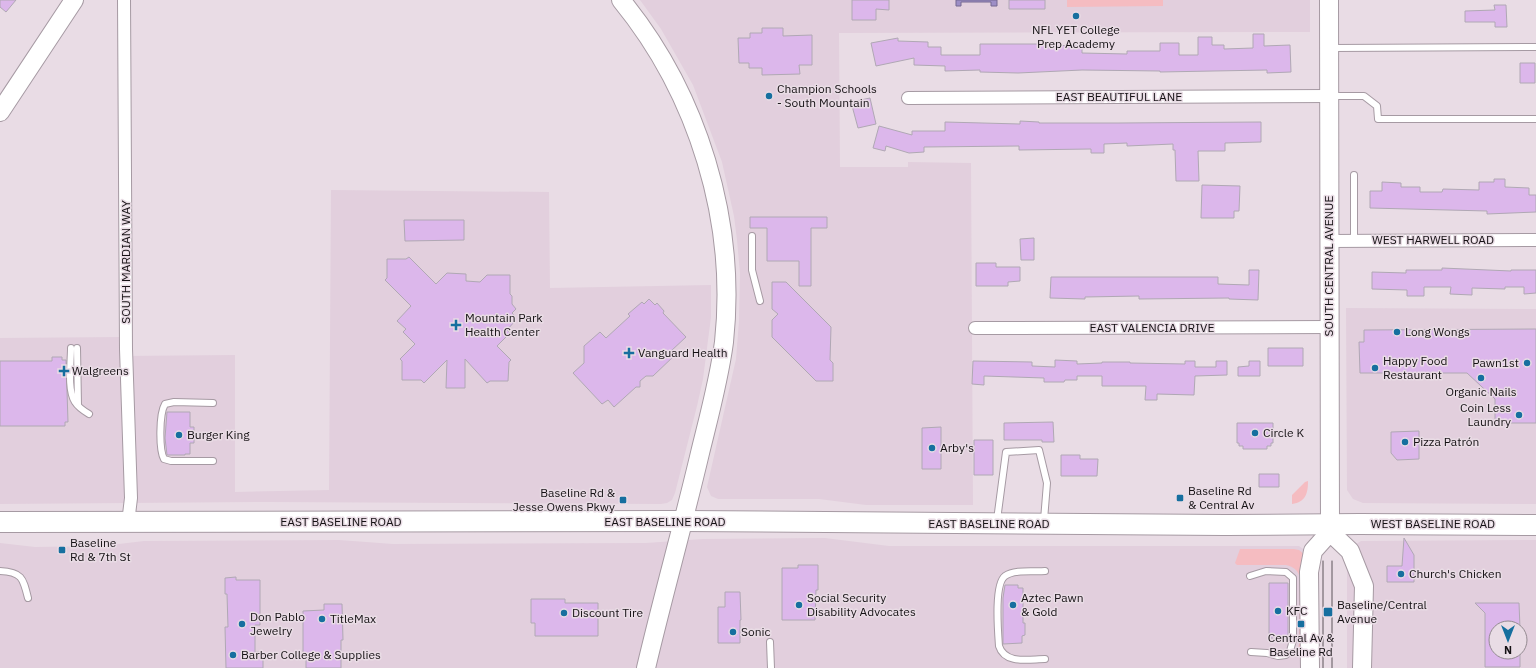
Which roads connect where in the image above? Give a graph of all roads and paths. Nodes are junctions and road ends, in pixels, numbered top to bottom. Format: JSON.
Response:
{"nodes":[{"id":1,"x":74,"y":0,"type":"edge"},
{"id":2,"x":124,"y":0,"type":"edge"},
{"id":3,"x":621,"y":0,"type":"edge"},
{"id":4,"x":1329,"y":0,"type":"edge"},
{"id":5,"x":1536,"y":47,"type":"edge"},
{"id":6,"x":1329,"y":48,"type":"junction"},
{"id":7,"x":1329,"y":96,"type":"junction"},
{"id":8,"x":908,"y":98,"type":"dead end"},
{"id":9,"x":0,"y":112,"type":"edge"},
{"id":10,"x":1536,"y":119,"type":"edge"},
{"id":11,"x":1354,"y":175,"type":"dead end"},
{"id":12,"x":752,"y":236,"type":"dead end"},
{"id":13,"x":1354,"y":240,"type":"junction"},
{"id":14,"x":1536,"y":240,"type":"edge"},
{"id":15,"x":1330,"y":241,"type":"junction"},
{"id":16,"x":760,"y":301,"type":"dead end"},
{"id":17,"x":1330,"y":327,"type":"junction"},
{"id":18,"x":975,"y":328,"type":"dead end"},
{"id":19,"x":74,"y":348,"type":"dead end"},
{"id":20,"x":213,"y":403,"type":"dead end"},
{"id":21,"x":89,"y":414,"type":"dead end"},
{"id":22,"x":213,"y":461,"type":"dead end"},
{"id":23,"x":683,"y":521,"type":"junction"},
{"id":24,"x":0,"y":522,"type":"edge"},
{"id":25,"x":128,"y":523,"type":"junction"},
{"id":26,"x":997,"y":524,"type":"junction"},
{"id":27,"x":1044,"y":524,"type":"junction"},
{"id":28,"x":1536,"y":525,"type":"edge"},
{"id":29,"x":1330,"y":528,"type":"junction"},
{"id":30,"x":0,"y":571,"type":"edge"},
{"id":31,"x":1045,"y":571,"type":"dead end"},
{"id":32,"x":1250,"y":576,"type":"dead end"},
{"id":33,"x":28,"y":598,"type":"dead end"},
{"id":34,"x":770,"y":642,"type":"dead end"},
{"id":35,"x":1251,"y":652,"type":"dead end"},
{"id":36,"x":1046,"y":659,"type":"dead end"},
{"id":37,"x":646,"y":668,"type":"edge"},
{"id":38,"x":771,"y":668,"type":"edge"},
{"id":39,"x":1310,"y":668,"type":"edge"},
{"id":40,"x":1362,"y":668,"type":"edge"}],
"edges":[{"from":1,"to":9,"type":"main road"},
{"from":2,"to":25,"type":"street","name":"SOUTH MARDIAN WAY"},
{"from":3,"to":23,"type":"main road"},
{"from":4,"to":6,"type":"main road","name":"SOUTH CENTRAL AVENUE"},
{"from":5,"to":6,"type":"lane"},
{"from":6,"to":7,"type":"main road","name":"SOUTH CENTRAL AVENUE"},
{"from":7,"to":8,"type":"street","name":"EAST BEAUTIFUL LANE"},
{"from":7,"to":10,"type":"lane"},
{"from":7,"to":15,"type":"main road","name":"SOUTH CENTRAL AVENUE"},
{"from":11,"to":13,"type":"lane"},
{"from":12,"to":16,"type":"lane"},
{"from":13,"to":14,"type":"street","name":"WEST HARWELL ROAD"},
{"from":13,"to":15,"type":"street","name":"WEST HARWELL ROAD"},
{"from":15,"to":17,"type":"main road","name":"SOUTH CENTRAL AVENUE"},
{"from":17,"to":18,"type":"street","name":"EAST VALENCIA DRIVE"},
{"from":17,"to":29,"type":"main road","name":"SOUTH CENTRAL AVENUE"},
{"from":19,"to":21,"type":"lane"},
{"from":20,"to":22,"type":"lane"},
{"from":23,"to":25,"type":"main road","name":"EAST BASELINE ROAD"},
{"from":23,"to":26,"type":"main road","name":"EAST BASELINE ROAD"},
{"from":23,"to":37,"type":"main road"},
{"from":24,"to":25,"type":"main road","name":"EAST BASELINE ROAD"},
{"from":26,"to":27,"type":"main road","name":"EAST BASELINE ROAD"},
{"from":26,"to":27,"type":"lane"},
{"from":27,"to":29,"type":"main road","name":"EAST BASELINE ROAD"},
{"from":28,"to":29,"type":"main road","name":"WEST BASELINE ROAD"},
{"from":29,"to":39,"type":"main road"},
{"from":29,"to":40,"type":"main road"},
{"from":30,"to":33,"type":"lane"},
{"from":31,"to":36,"type":"lane"},
{"from":32,"to":35,"type":"lane"},
{"from":34,"to":38,"type":"lane"}]}
